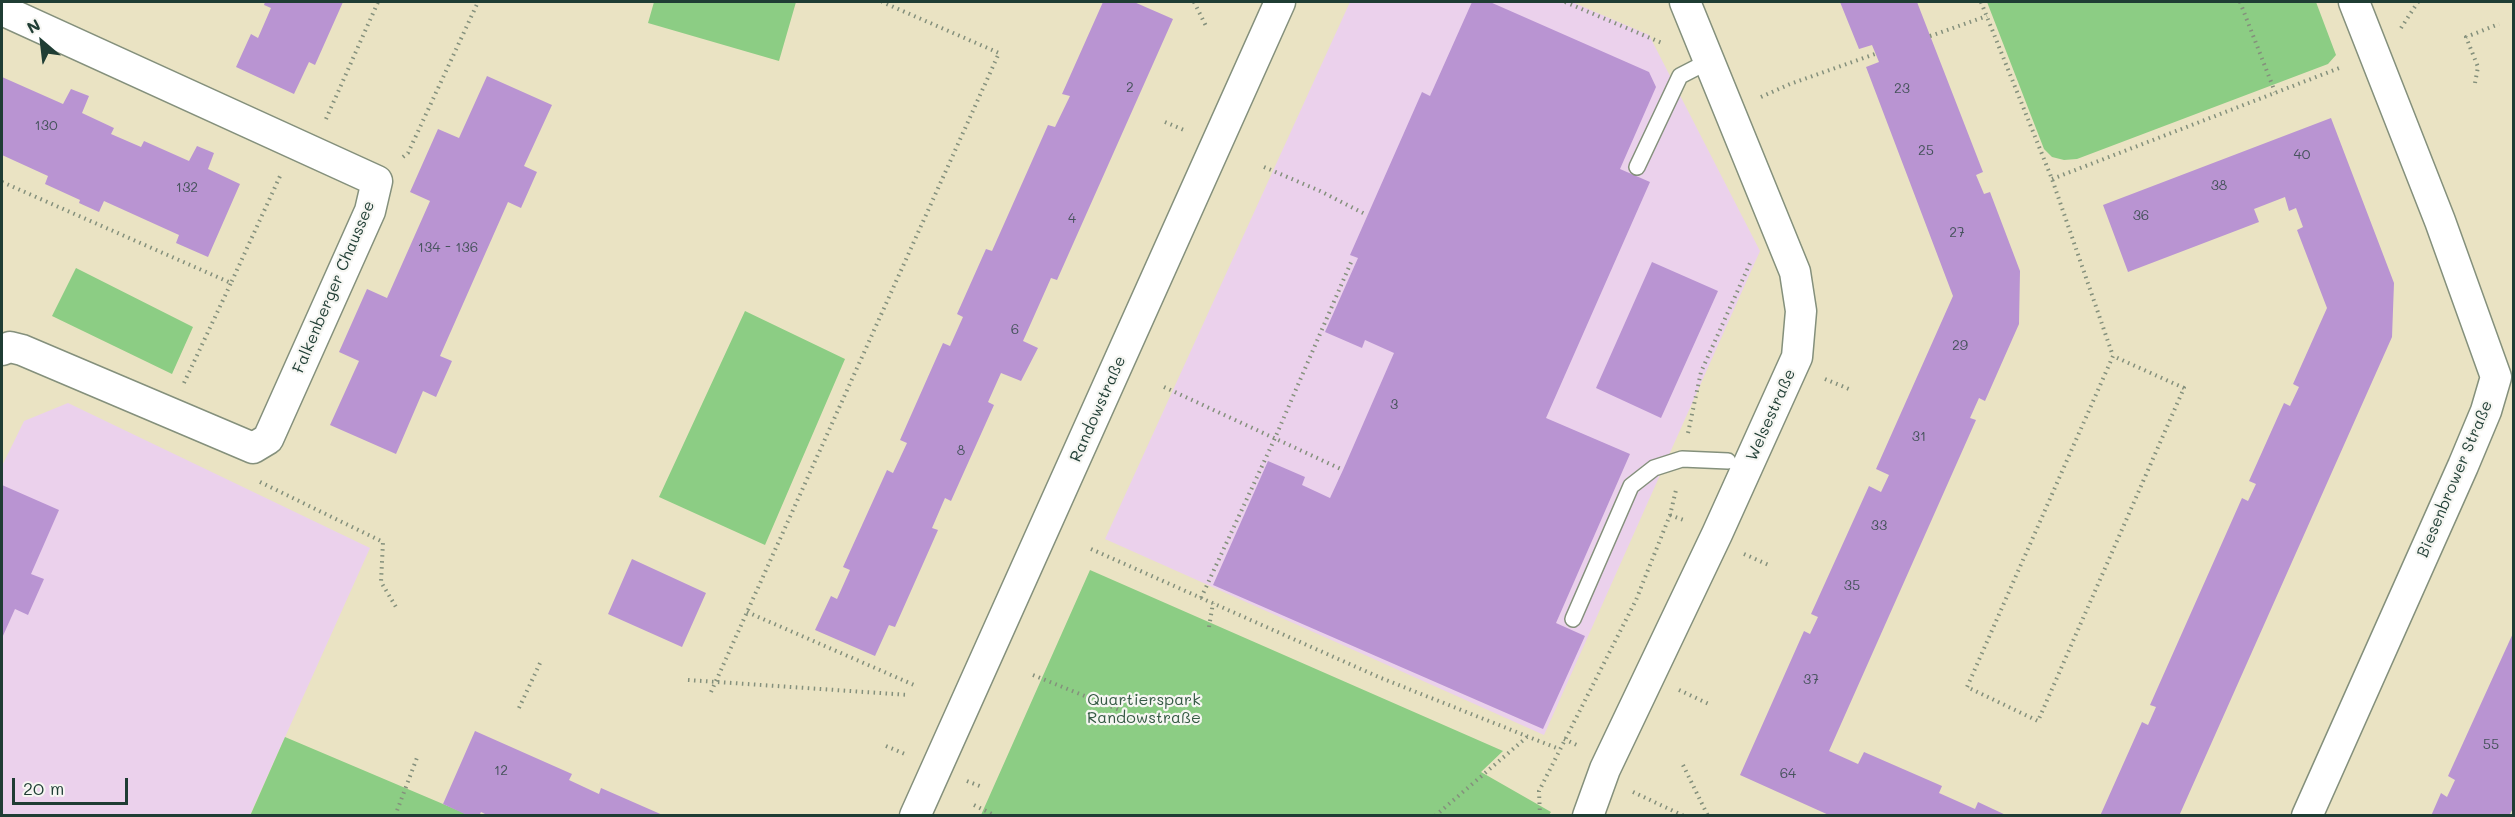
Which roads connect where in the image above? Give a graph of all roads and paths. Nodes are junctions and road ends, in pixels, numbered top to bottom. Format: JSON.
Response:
{"nodes":[{"id":1,"x":378,"y":2,"type":"edge"},
{"id":2,"x":478,"y":2,"type":"edge"},
{"id":3,"x":882,"y":2,"type":"edge"},
{"id":4,"x":1194,"y":2,"type":"edge"},
{"id":5,"x":1280,"y":2,"type":"edge"},
{"id":6,"x":1565,"y":2,"type":"edge"},
{"id":7,"x":1685,"y":2,"type":"edge"},
{"id":8,"x":1981,"y":2,"type":"edge"},
{"id":9,"x":2241,"y":2,"type":"edge"},
{"id":10,"x":2354,"y":2,"type":"edge"},
{"id":11,"x":2,"y":10,"type":"edge"},
{"id":12,"x":1987,"y":16,"type":"junction"},
{"id":13,"x":2499,"y":24,"type":"dead end"},
{"id":14,"x":1207,"y":28,"type":"dead end"},
{"id":15,"x":1930,"y":36,"type":"dead end"},
{"id":16,"x":1875,"y":54,"type":"dead end"},
{"id":17,"x":1711,"y":60,"type":"junction"},
{"id":18,"x":2348,"y":65,"type":"dead end"},
{"id":19,"x":1680,"y":76,"type":"junction"},
{"id":20,"x":2475,"y":83,"type":"dead end"},
{"id":21,"x":2275,"y":92,"type":"junction"},
{"id":22,"x":1768,"y":94,"type":"dead end"},
{"id":23,"x":324,"y":124,"type":"dead end"},
{"id":24,"x":294,"y":144,"type":"junction"},
{"id":25,"x":1637,"y":167,"type":"dead end"},
{"id":26,"x":1264,"y":168,"type":"dead end"},
{"id":27,"x":2052,"y":179,"type":"junction"},
{"id":28,"x":377,"y":181,"type":"junction"},
{"id":29,"x":2,"y":182,"type":"edge"},
{"id":30,"x":1367,"y":215,"type":"dead end"},
{"id":31,"x":1751,"y":254,"type":"dead end"},
{"id":32,"x":1352,"y":260,"type":"dead end"},
{"id":33,"x":231,"y":283,"type":"junction"},
{"id":34,"x":2,"y":350,"type":"edge"},
{"id":35,"x":2114,"y":356,"type":"junction"},
{"id":36,"x":1164,"y":387,"type":"dead end"},
{"id":37,"x":170,"y":413,"type":"junction"},
{"id":38,"x":1275,"y":438,"type":"junction"},
{"id":39,"x":1682,"y":459,"type":"junction"},
{"id":40,"x":1728,"y":461,"type":"dead end"},
{"id":41,"x":1343,"y":470,"type":"dead end"},
{"id":42,"x":383,"y":542,"type":"dead end"},
{"id":43,"x":1091,"y":549,"type":"dead end"},
{"id":44,"x":1201,"y":598,"type":"junction"},
{"id":45,"x":1213,"y":603,"type":"junction"},
{"id":46,"x":396,"y":607,"type":"dead end"},
{"id":47,"x":747,"y":612,"type":"junction"},
{"id":48,"x":1573,"y":619,"type":"dead end"},
{"id":49,"x":1209,"y":627,"type":"dead end"},
{"id":50,"x":541,"y":661,"type":"dead end"},
{"id":51,"x":1033,"y":675,"type":"dead end"},
{"id":52,"x":688,"y":680,"type":"dead end"},
{"id":53,"x":717,"y":681,"type":"junction"},
{"id":54,"x":914,"y":685,"type":"dead end"},
{"id":55,"x":711,"y":692,"type":"dead end"},
{"id":56,"x":909,"y":695,"type":"dead end"},
{"id":57,"x":519,"y":708,"type":"dead end"},
{"id":58,"x":1122,"y":711,"type":"dead end"},
{"id":59,"x":1528,"y":736,"type":"junction"},
{"id":60,"x":1559,"y":749,"type":"junction"},
{"id":61,"x":418,"y":755,"type":"dead end"},
{"id":62,"x":1683,"y":765,"type":"dead end"},
{"id":63,"x":1605,"y":769,"type":"junction"},
{"id":64,"x":974,"y":805,"type":"dead end"},
{"id":65,"x":395,"y":815,"type":"edge"},
{"id":66,"x":915,"y":816,"type":"edge"},
{"id":67,"x":996,"y":816,"type":"edge"},
{"id":68,"x":1435,"y":816,"type":"edge"},
{"id":69,"x":1540,"y":816,"type":"edge"},
{"id":70,"x":1588,"y":816,"type":"edge"},
{"id":71,"x":1684,"y":816,"type":"edge"},
{"id":72,"x":1708,"y":816,"type":"edge"},
{"id":73,"x":2307,"y":816,"type":"edge"}],
"edges":[{"from":1,"to":23,"type":"path"},
{"from":2,"to":28,"type":"path"},
{"from":3,"to":47,"type":"path"},
{"from":4,"to":14,"type":"path"},
{"from":5,"to":66,"type":"street","name":"Randowstraße"},
{"from":6,"to":19,"type":"path"},
{"from":7,"to":17,"type":"street","name":"Welsestraße"},
{"from":8,"to":12,"type":"path"},
{"from":9,"to":21,"type":"path"},
{"from":10,"to":73,"type":"street","name":"Biesenbrower Straße"},
{"from":11,"to":24,"type":"street","name":"Falkenberger Chaussee"},
{"from":12,"to":15,"type":"path"},
{"from":12,"to":27,"type":"path"},
{"from":13,"to":20,"type":"path"},
{"from":16,"to":22,"type":"path"},
{"from":17,"to":19,"type":"lane"},
{"from":17,"to":63,"type":"street","name":"Welsestraße"},
{"from":18,"to":21,"type":"path"},
{"from":19,"to":25,"type":"lane"},
{"from":21,"to":27,"type":"path"},
{"from":24,"to":28,"type":"street","name":"Falkenberger Chaussee"},
{"from":24,"to":33,"type":"path"},
{"from":26,"to":30,"type":"path"},
{"from":27,"to":35,"type":"path"},
{"from":28,"to":37,"type":"street","name":"Falkenberger Chaussee"},
{"from":29,"to":33,"type":"path"},
{"from":31,"to":39,"type":"path"},
{"from":32,"to":38,"type":"path"},
{"from":33,"to":37,"type":"path"},
{"from":34,"to":37,"type":"street","name":"Falkenberger Chaussee"},
{"from":35,"to":35,"type":"path"},
{"from":36,"to":38,"type":"path"},
{"from":38,"to":41,"type":"path"},
{"from":38,"to":44,"type":"path"},
{"from":39,"to":40,"type":"lane"},
{"from":39,"to":48,"type":"lane"},
{"from":39,"to":60,"type":"path"},
{"from":42,"to":46,"type":"path"},
{"from":43,"to":44,"type":"path"},
{"from":44,"to":45,"type":"path"},
{"from":45,"to":49,"type":"path"},
{"from":45,"to":59,"type":"path"},
{"from":47,"to":53,"type":"path"},
{"from":47,"to":54,"type":"path"},
{"from":50,"to":57,"type":"path"},
{"from":51,"to":58,"type":"path"},
{"from":52,"to":53,"type":"path"},
{"from":53,"to":55,"type":"path"},
{"from":53,"to":56,"type":"path"},
{"from":59,"to":60,"type":"path"},
{"from":59,"to":68,"type":"path"},
{"from":60,"to":69,"type":"path"},
{"from":61,"to":65,"type":"path"},
{"from":62,"to":72,"type":"path"},
{"from":63,"to":70,"type":"street","name":"Welsestraße"},
{"from":63,"to":71,"type":"path"},
{"from":64,"to":67,"type":"path"}]}
